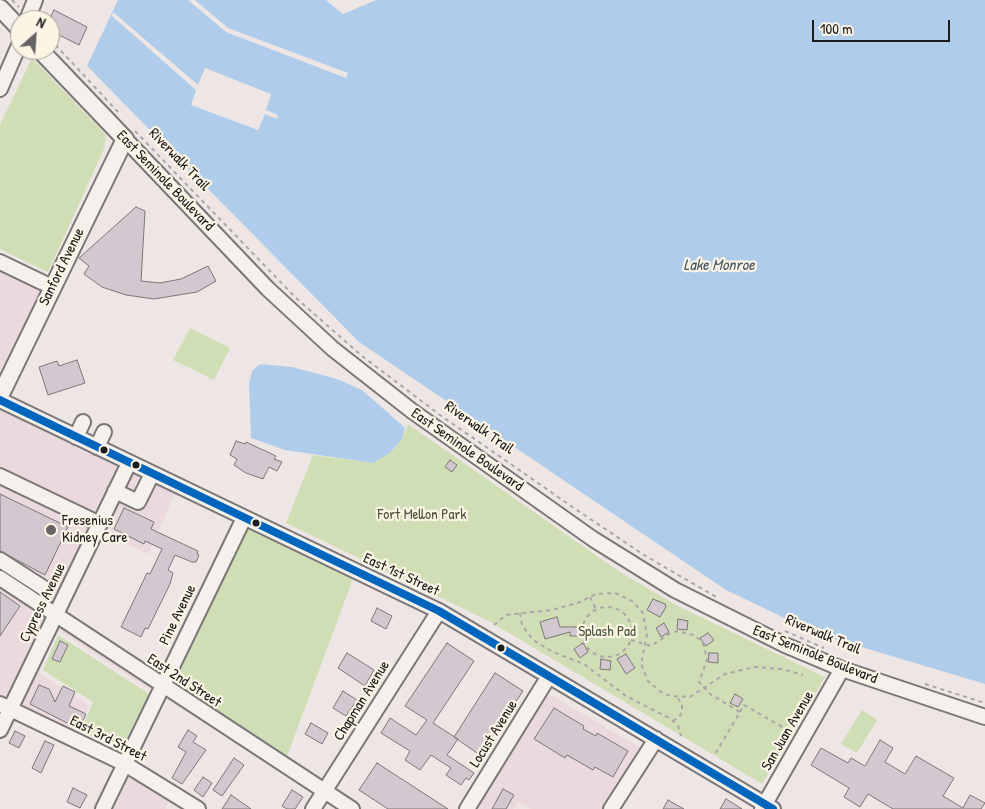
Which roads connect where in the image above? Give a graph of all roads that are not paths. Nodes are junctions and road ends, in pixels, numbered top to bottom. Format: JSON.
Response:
{"nodes":[{"id":1,"x":0,"y":8,"type":"edge"},
{"id":2,"x":10,"y":18,"type":"edge"},
{"id":3,"x":13,"y":60,"type":"edge"},
{"id":4,"x":51,"y":60,"type":"edge"},
{"id":5,"x":0,"y":89,"type":"edge"},
{"id":6,"x":128,"y":133,"type":"junction"},
{"id":7,"x":0,"y":262,"type":"edge"},
{"id":8,"x":52,"y":287,"type":"junction"},
{"id":9,"x":0,"y":396,"type":"edge"},
{"id":10,"x":0,"y":400,"type":"edge"},
{"id":11,"x":84,"y":422,"type":"dead end"},
{"id":12,"x":104,"y":432,"type":"dead end"},
{"id":13,"x":76,"y":437,"type":"junction"},
{"id":14,"x":97,"y":447,"type":"junction"},
{"id":15,"x":129,"y":462,"type":"junction"},
{"id":16,"x":152,"y":474,"type":"junction"},
{"id":17,"x":0,"y":476,"type":"edge"},
{"id":18,"x":115,"y":491,"type":"junction"},
{"id":19,"x":244,"y":518,"type":"junction"},
{"id":20,"x":100,"y":524,"type":"junction"},
{"id":21,"x":0,"y":560,"type":"edge"},
{"id":22,"x":0,"y":578,"type":"edge"},
{"id":23,"x":45,"y":589,"type":"dead end"},
{"id":24,"x":439,"y":610,"type":"junction"},
{"id":25,"x":56,"y":614,"type":"junction"},
{"id":26,"x":842,"y":669,"type":"junction"},
{"id":27,"x":549,"y":676,"type":"junction"},
{"id":28,"x":161,"y":686,"type":"junction"},
{"id":29,"x":5,"y":706,"type":"edge"},
{"id":30,"x":985,"y":717,"type":"edge"},
{"id":31,"x":0,"y":730,"type":"edge"},
{"id":32,"x":656,"y":740,"type":"junction"},
{"id":33,"x":125,"y":764,"type":"junction"},
{"id":34,"x":324,"y":791,"type":"junction"},
{"id":35,"x":767,"y":807,"type":"edge"},
{"id":36,"x":103,"y":809,"type":"edge"},
{"id":37,"x":198,"y":809,"type":"edge"},
{"id":38,"x":313,"y":809,"type":"edge"},
{"id":39,"x":352,"y":809,"type":"edge"},
{"id":40,"x":467,"y":809,"type":"edge"},
{"id":41,"x":612,"y":809,"type":"edge"}],
"edges":[{"from":1,"to":2,"type":"main road"},
{"from":3,"to":5,"type":"street"},
{"from":4,"to":6,"type":"main road","name":"East Seminole Boulevard"},
{"from":6,"to":8,"type":"main road","name":"Sanford Avenue"},
{"from":6,"to":26,"type":"street","name":"East Seminole Boulevard"},
{"from":7,"to":8,"type":"street"},
{"from":8,"to":9,"type":"main road","name":"Sanford Avenue"},
{"from":10,"to":13,"type":"street","name":"East 1st Street"},
{"from":11,"to":13,"type":"street"},
{"from":12,"to":14,"type":"street"},
{"from":13,"to":14,"type":"street","name":"East 1st Street"},
{"from":14,"to":15,"type":"street","name":"East 1st Street"},
{"from":15,"to":16,"type":"street","name":"East 1st Street"},
{"from":15,"to":18,"type":"street","name":"Cypress Avenue"},
{"from":16,"to":18,"type":"street"},
{"from":16,"to":19,"type":"street","name":"East 1st Street"},
{"from":17,"to":20,"type":"street"},
{"from":18,"to":20,"type":"street","name":"Cypress Avenue"},
{"from":19,"to":24,"type":"street","name":"East 1st Street"},
{"from":19,"to":28,"type":"street","name":"Pine Avenue"},
{"from":20,"to":25,"type":"street","name":"Cypress Avenue"},
{"from":21,"to":23,"type":"street"},
{"from":22,"to":25,"type":"street","name":"East 2nd Street"},
{"from":24,"to":27,"type":"street","name":"East 1st Street"},
{"from":24,"to":34,"type":"street","name":"Chapman Avenue"},
{"from":25,"to":28,"type":"street","name":"East 2nd Street"},
{"from":25,"to":29,"type":"street","name":"Cypress Avenue"},
{"from":26,"to":30,"type":"street","name":"East Seminole Boulevard"},
{"from":26,"to":35,"type":"street","name":"San Juan Avenue"},
{"from":27,"to":32,"type":"street","name":"East 1st Street"},
{"from":27,"to":40,"type":"street","name":"Locust Avenue"},
{"from":28,"to":33,"type":"street","name":"Pine Avenue"},
{"from":28,"to":34,"type":"street","name":"East 2nd Street"},
{"from":29,"to":31,"type":"street","name":"Cypress Avenue"},
{"from":29,"to":33,"type":"street","name":"East 3rd Street"},
{"from":32,"to":35,"type":"street","name":"East 1st Street"},
{"from":32,"to":41,"type":"street"},
{"from":33,"to":36,"type":"street","name":"Pine Avenue"},
{"from":33,"to":37,"type":"street","name":"East 3rd Street"},
{"from":34,"to":38,"type":"street","name":"Chapman Avenue"},
{"from":34,"to":39,"type":"street","name":"East 2nd Street"}]}
